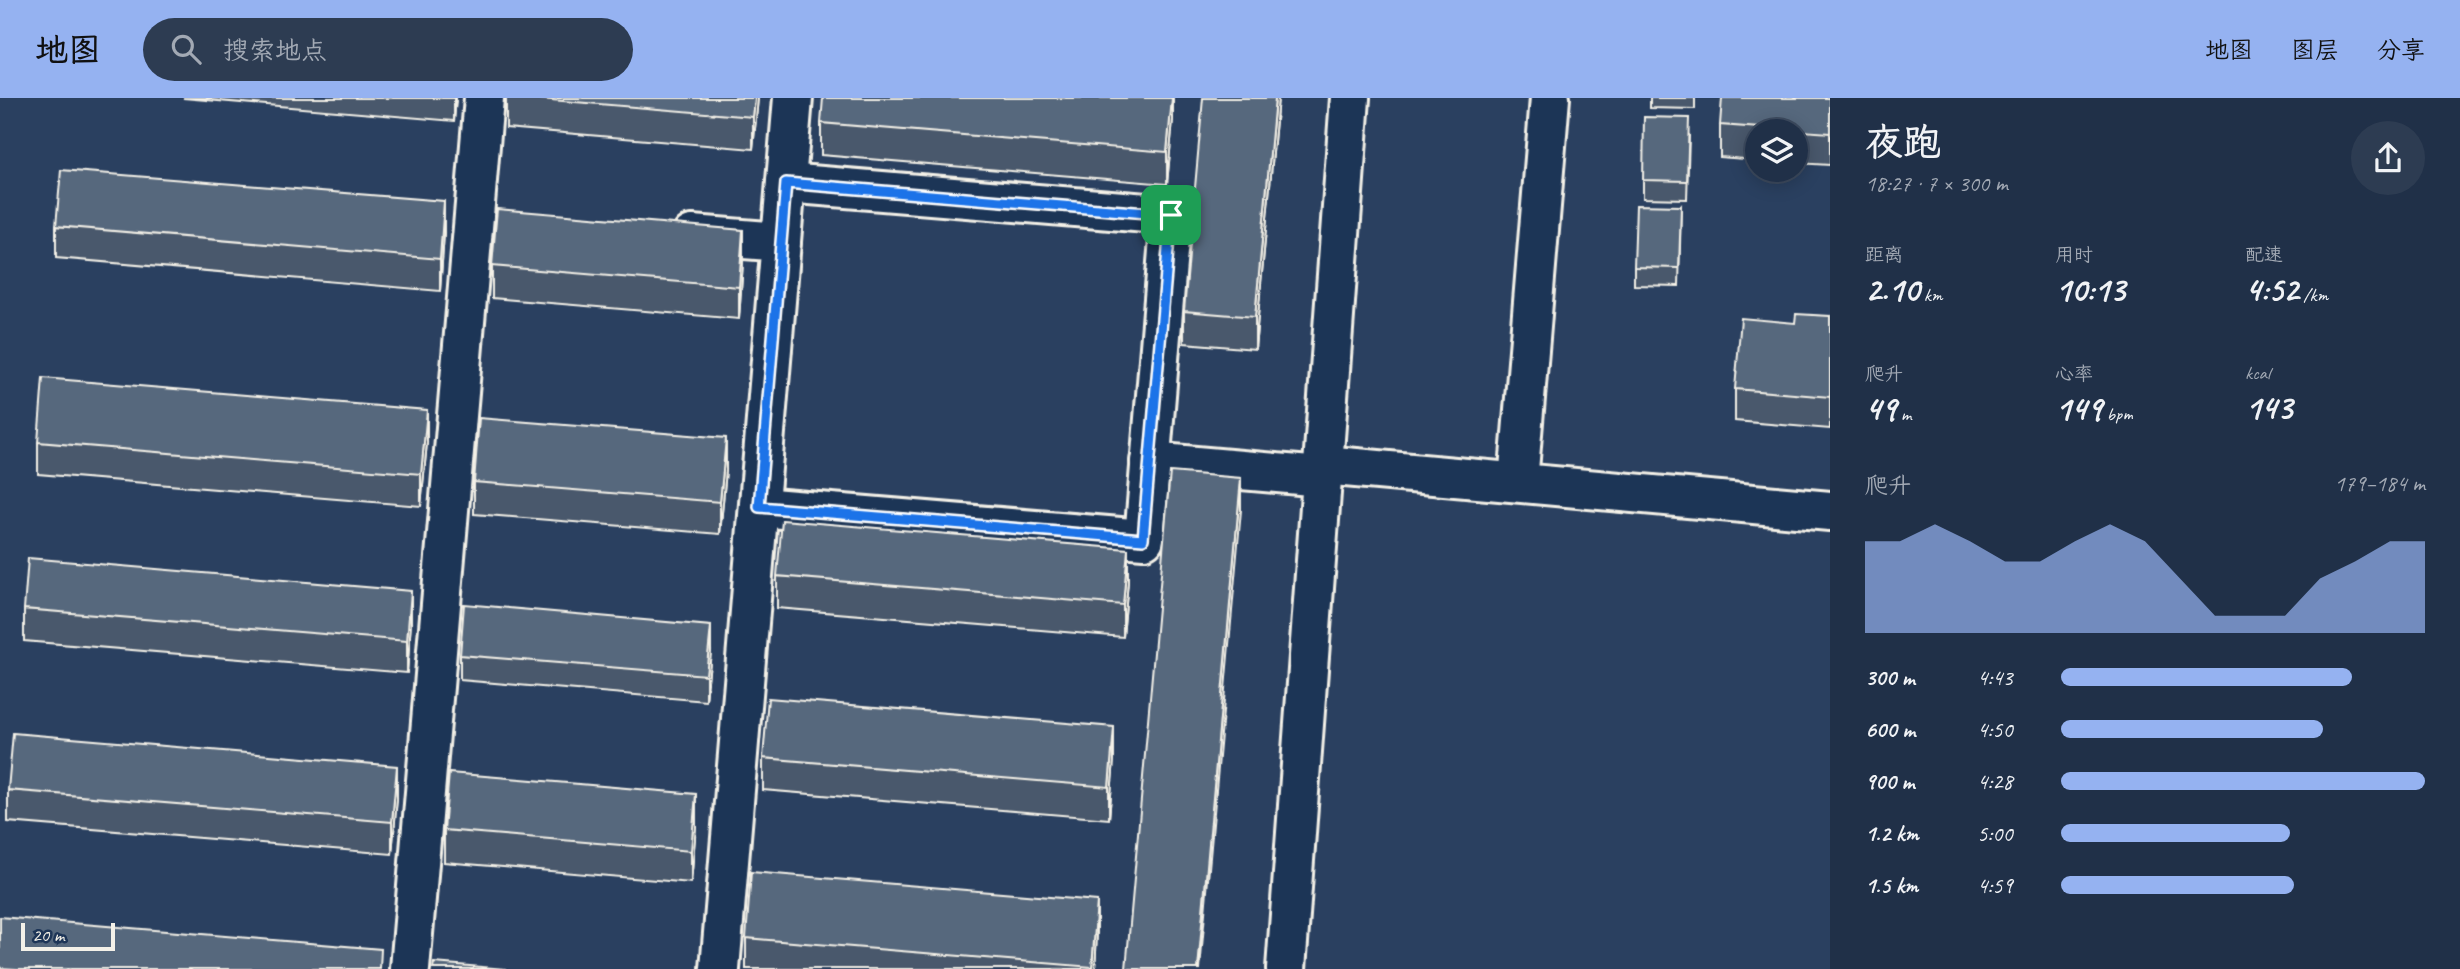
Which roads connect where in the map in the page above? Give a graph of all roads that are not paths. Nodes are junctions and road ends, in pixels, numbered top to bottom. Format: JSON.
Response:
{"nodes":[{"id":1,"x":484,"y":98,"type":"edge"},
{"id":2,"x":793,"y":98,"type":"edge"},
{"id":3,"x":1350,"y":98,"type":"edge"},
{"id":4,"x":1550,"y":98,"type":"edge"},
{"id":5,"x":786,"y":183,"type":"junction"},
{"id":6,"x":460,"y":215,"type":"junction"},
{"id":7,"x":514,"y":220,"type":"edge"},
{"id":8,"x":661,"y":232,"type":"edge"},
{"id":9,"x":781,"y":242,"type":"junction"},
{"id":10,"x":1150,"y":462,"type":"junction"},
{"id":11,"x":1323,"y":471,"type":"junction"},
{"id":12,"x":1518,"y":482,"type":"junction"},
{"id":13,"x":759,"y":507,"type":"junction"},
{"id":14,"x":1830,"y":511,"type":"edge"},
{"id":15,"x":410,"y":969,"type":"edge"},
{"id":16,"x":720,"y":969,"type":"edge"},
{"id":17,"x":1286,"y":969,"type":"edge"}],
"edges":[{"from":1,"to":6,"type":"street"},
{"from":2,"to":5,"type":"street"},
{"from":3,"to":11,"type":"street"},
{"from":4,"to":12,"type":"street"},
{"from":5,"to":9,"type":"street"},
{"from":5,"to":10,"type":"street"},
{"from":6,"to":7,"type":"street"},
{"from":6,"to":15,"type":"street"},
{"from":8,"to":9,"type":"street"},
{"from":9,"to":13,"type":"street"},
{"from":10,"to":11,"type":"street"},
{"from":10,"to":13,"type":"street"},
{"from":11,"to":12,"type":"street"},
{"from":11,"to":17,"type":"street"},
{"from":12,"to":14,"type":"street"},
{"from":13,"to":16,"type":"street"}]}
